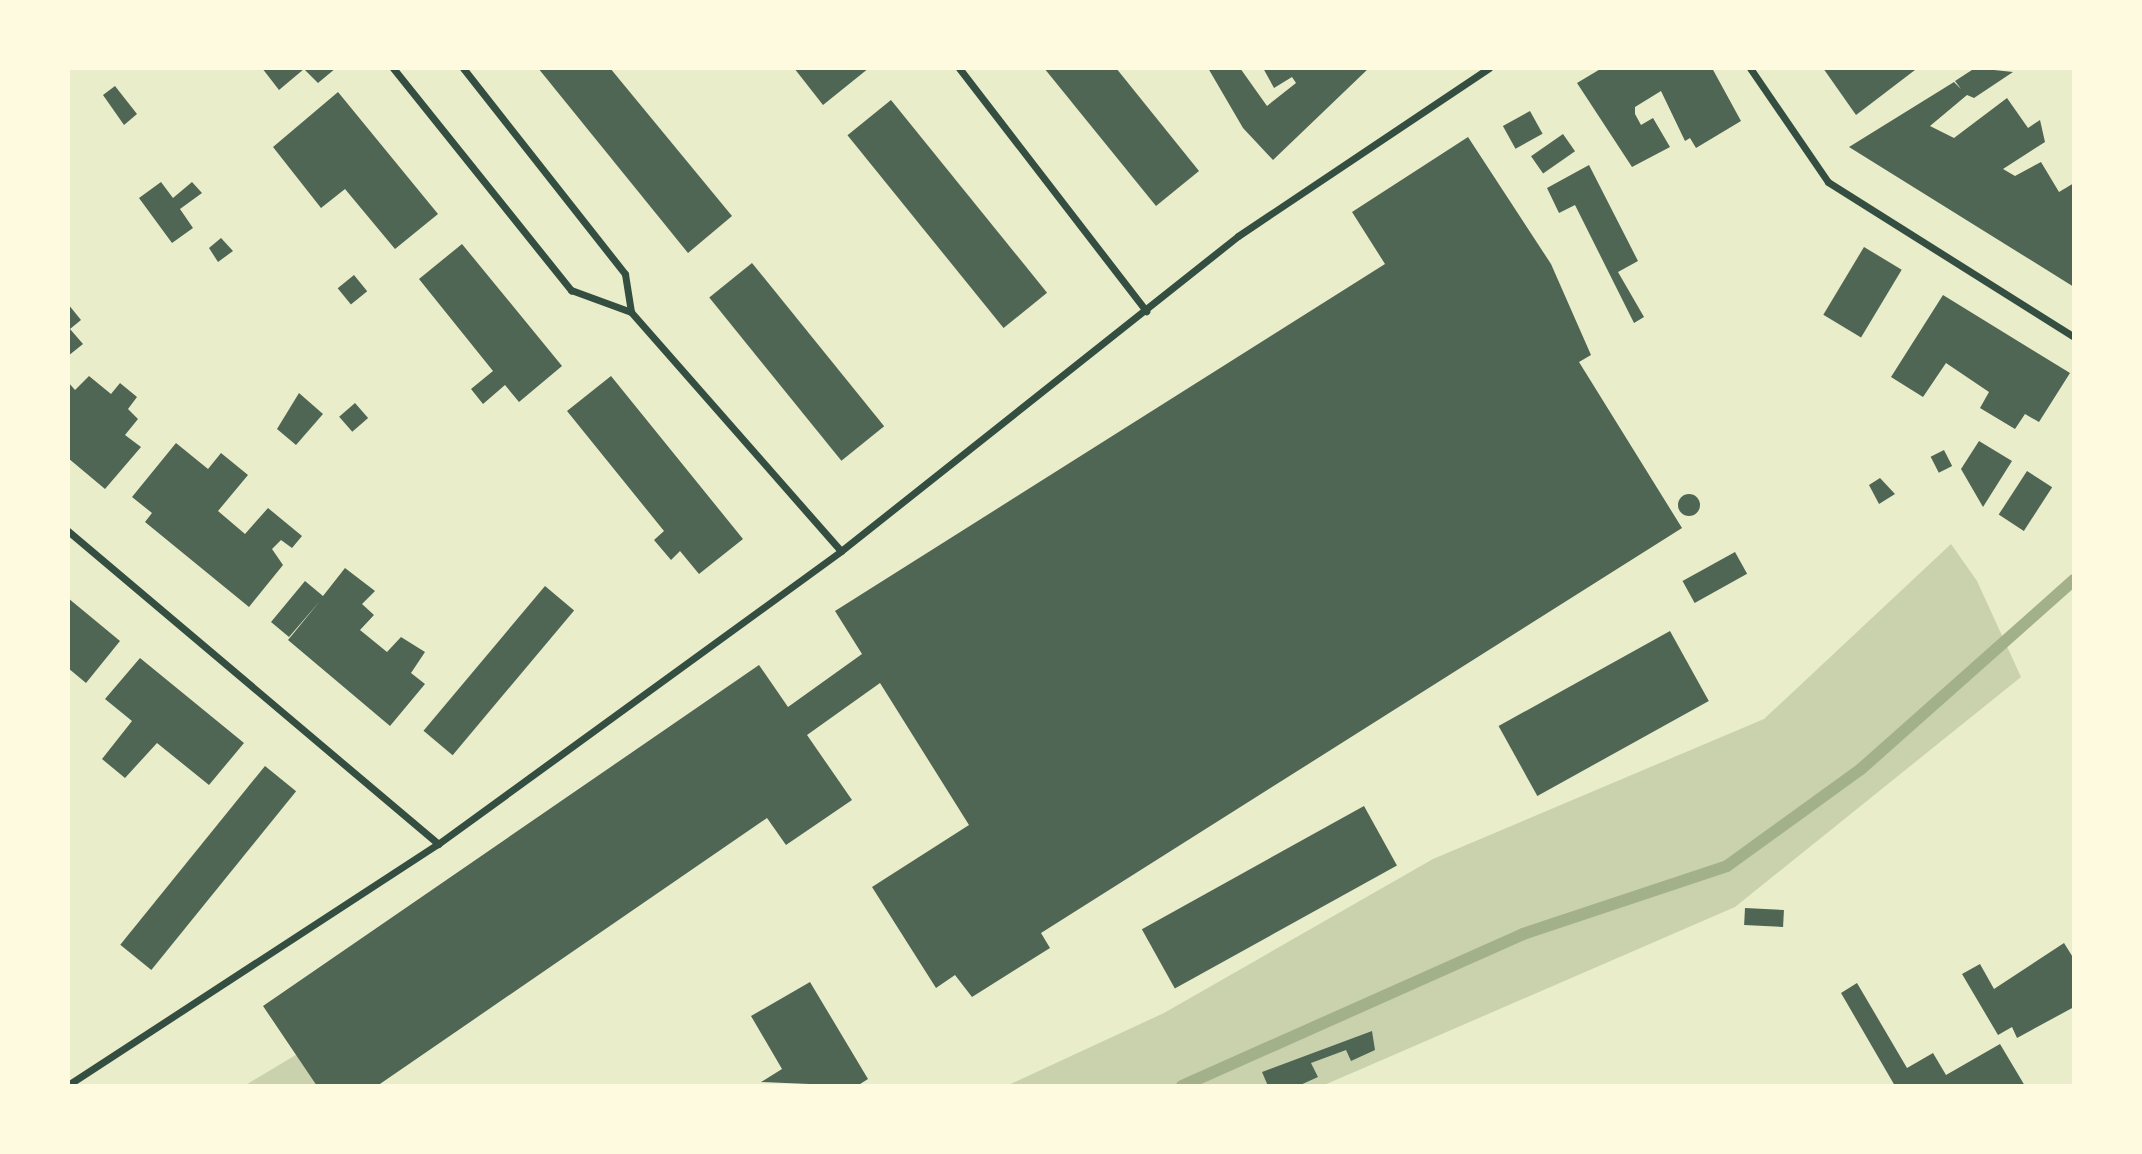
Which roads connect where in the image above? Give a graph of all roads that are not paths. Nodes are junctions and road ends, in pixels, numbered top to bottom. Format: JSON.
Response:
{"nodes":[{"id":1,"x":393,"y":68,"type":"edge"},
{"id":2,"x":463,"y":68,"type":"edge"},
{"id":3,"x":959,"y":68,"type":"edge"},
{"id":4,"x":1489,"y":68,"type":"edge"},
{"id":5,"x":1750,"y":68,"type":"edge"},
{"id":6,"x":1146,"y":311,"type":"junction"},
{"id":7,"x":631,"y":312,"type":"junction"},
{"id":8,"x":2074,"y":337,"type":"edge"},
{"id":9,"x":68,"y":530,"type":"edge"},
{"id":10,"x":841,"y":551,"type":"junction"},
{"id":11,"x":438,"y":845,"type":"junction"},
{"id":12,"x":68,"y":1085,"type":"edge"}],
"edges":[{"from":1,"to":7,"type":"street"},
{"from":2,"to":7,"type":"street"},
{"from":3,"to":6,"type":"street"},
{"from":4,"to":6,"type":"street"},
{"from":5,"to":8,"type":"street"},
{"from":6,"to":10,"type":"street"},
{"from":7,"to":10,"type":"street"},
{"from":9,"to":11,"type":"street"},
{"from":10,"to":11,"type":"street"},
{"from":11,"to":12,"type":"street"}]}
